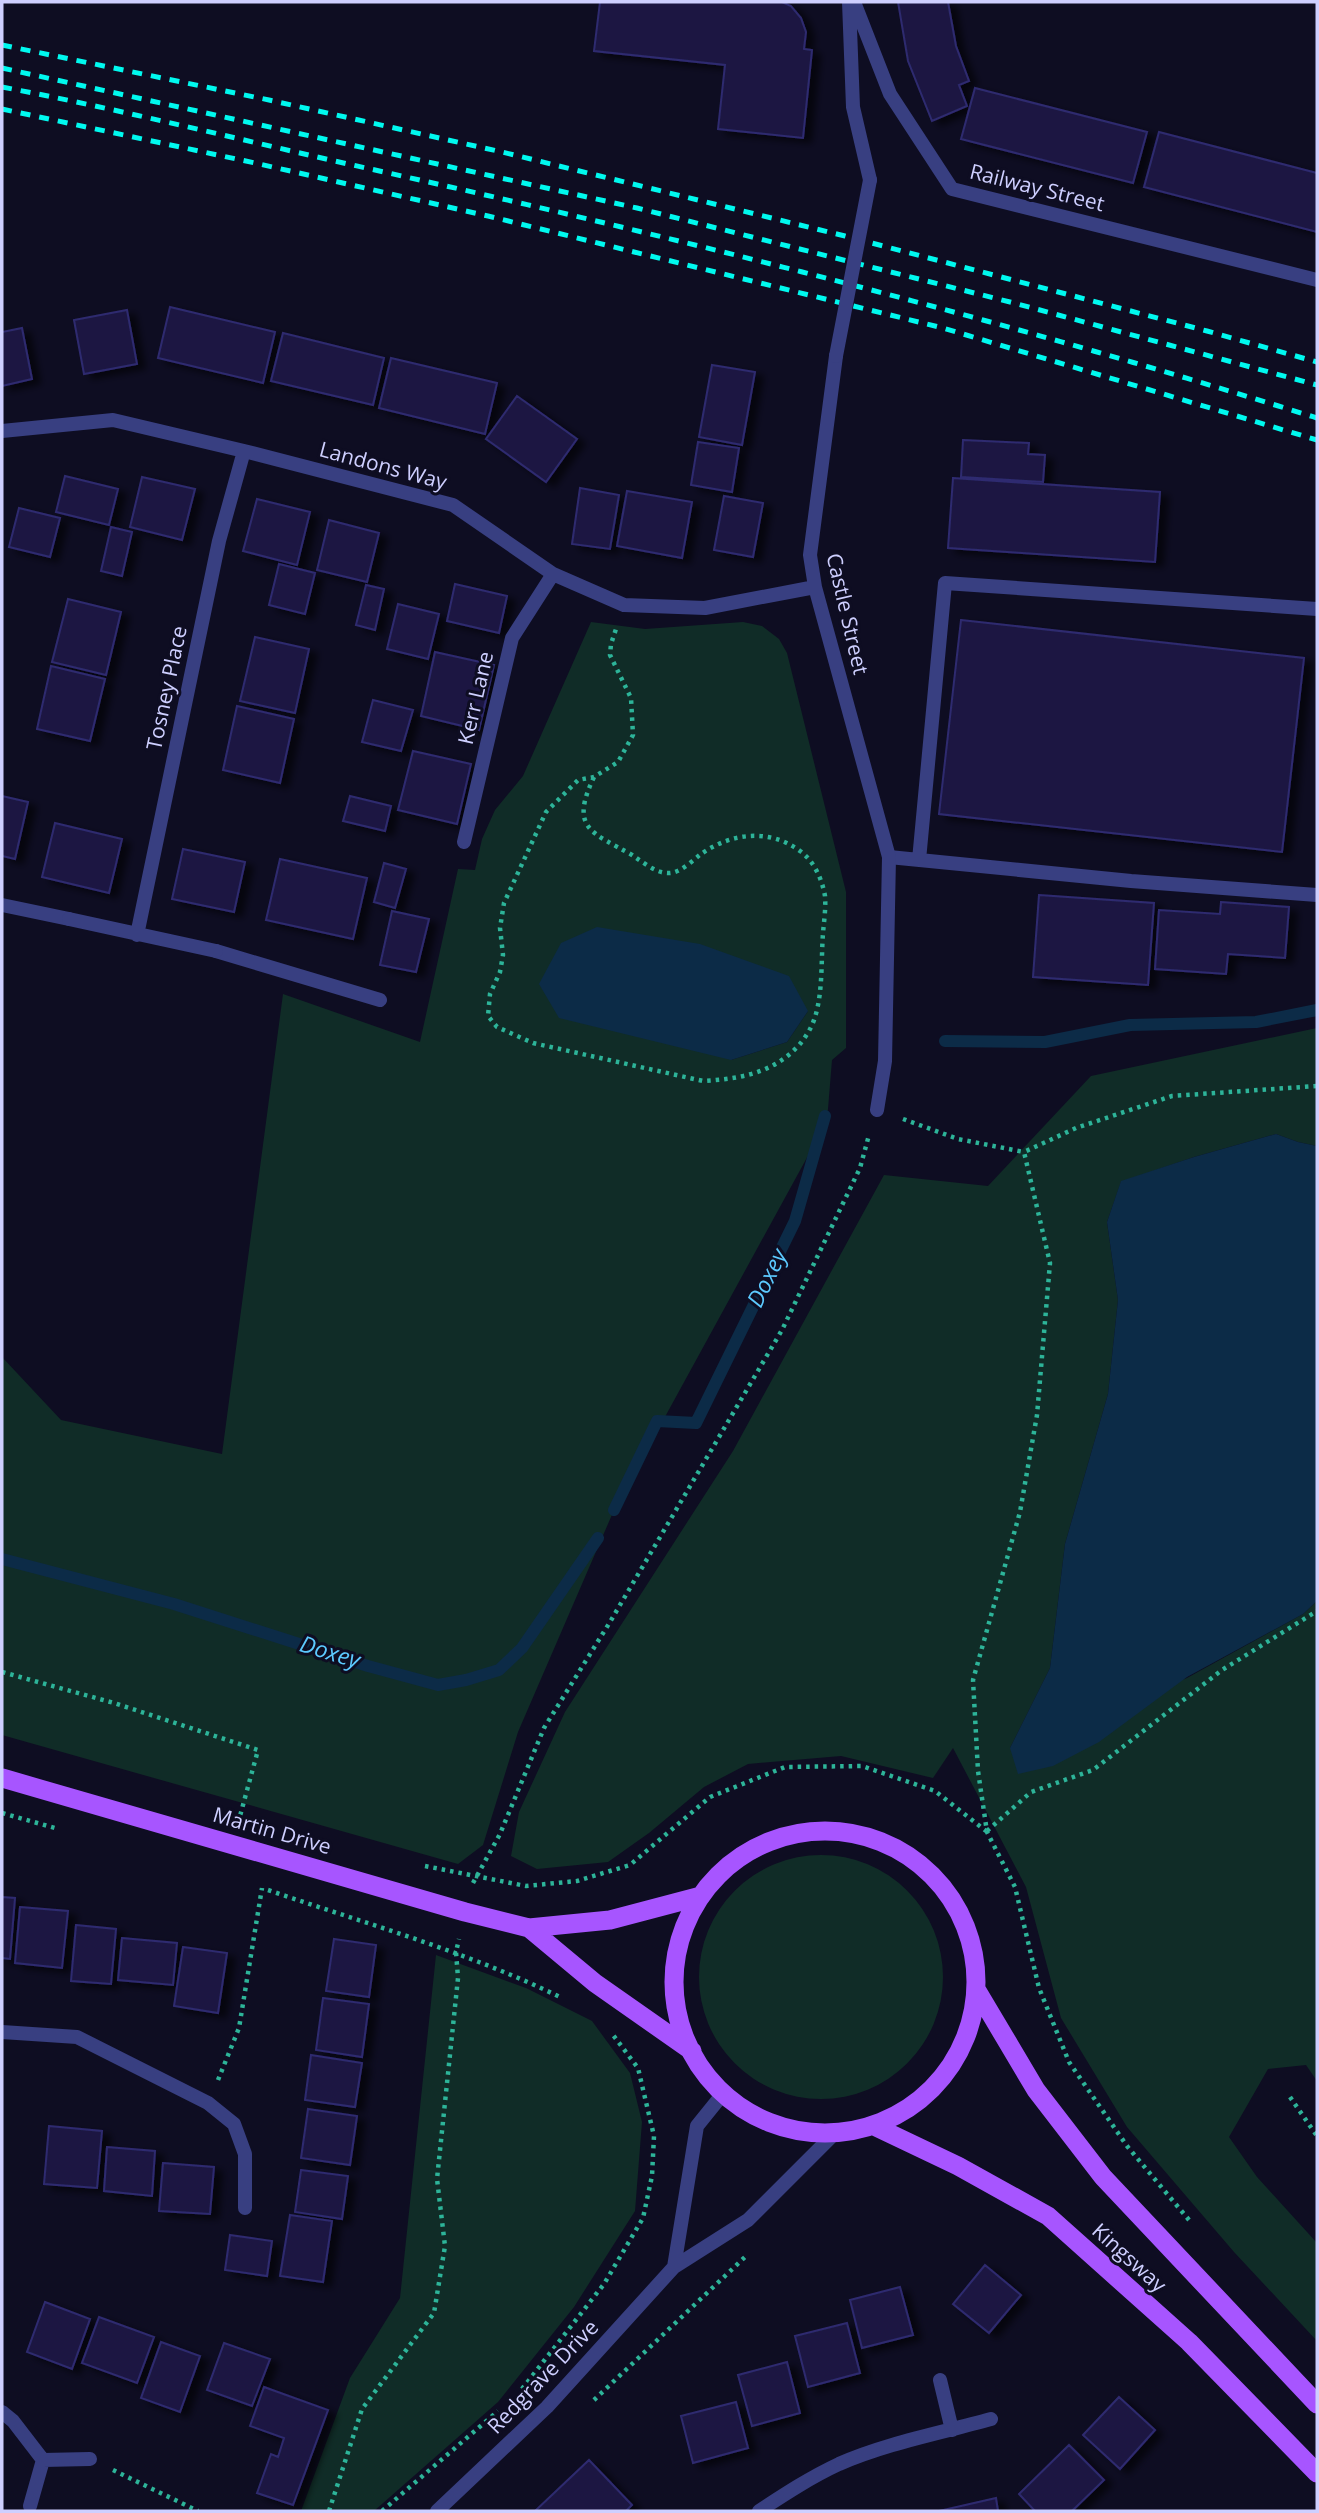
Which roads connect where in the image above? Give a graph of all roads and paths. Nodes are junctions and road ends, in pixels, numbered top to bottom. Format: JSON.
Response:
{"nodes":[{"id":1,"x":849,"y":2,"type":"edge"},
{"id":2,"x":855,"y":2,"type":"edge"},
{"id":3,"x":1317,"y":279,"type":"edge"},
{"id":4,"x":2,"y":431,"type":"edge"},
{"id":5,"x":244,"y":451,"type":"junction"},
{"id":6,"x":553,"y":574,"type":"junction"},
{"id":7,"x":815,"y":587,"type":"junction"},
{"id":8,"x":624,"y":605,"type":"junction"},
{"id":9,"x":1317,"y":609,"type":"edge"},
{"id":10,"x":594,"y":777,"type":"junction"},
{"id":11,"x":464,"y":842,"type":"dead end"},
{"id":12,"x":889,"y":857,"type":"junction"},
{"id":13,"x":919,"y":860,"type":"junction"},
{"id":14,"x":1317,"y":895,"type":"edge"},
{"id":15,"x":2,"y":905,"type":"edge"},
{"id":16,"x":137,"y":934,"type":"junction"},
{"id":17,"x":380,"y":1000,"type":"dead end"},
{"id":18,"x":1317,"y":1086,"type":"edge"},
{"id":19,"x":877,"y":1110,"type":"junction"},
{"id":20,"x":1024,"y":1152,"type":"junction"},
{"id":21,"x":1317,"y":1611,"type":"edge"},
{"id":22,"x":2,"y":1672,"type":"edge"},
{"id":23,"x":2,"y":1778,"type":"edge"},
{"id":24,"x":2,"y":1814,"type":"edge"},
{"id":25,"x":240,"y":1816,"type":"dead end"},
{"id":26,"x":67,"y":1832,"type":"dead end"},
{"id":27,"x":986,"y":1832,"type":"junction"},
{"id":28,"x":249,"y":1884,"type":"dead end"},
{"id":29,"x":262,"y":1888,"type":"junction"},
{"id":30,"x":701,"y":1896,"type":"junction"},
{"id":31,"x":530,"y":1928,"type":"junction"},
{"id":32,"x":456,"y":1952,"type":"junction"},
{"id":33,"x":976,"y":1989,"type":"junction"},
{"id":34,"x":563,"y":1998,"type":"dead end"},
{"id":35,"x":606,"y":2026,"type":"dead end"},
{"id":36,"x":2,"y":2032,"type":"edge"},
{"id":37,"x":692,"y":2051,"type":"junction"},
{"id":38,"x":722,"y":2095,"type":"junction"},
{"id":39,"x":1290,"y":2097,"type":"dead end"},
{"id":40,"x":208,"y":2102,"type":"junction"},
{"id":41,"x":874,"y":2126,"type":"junction"},
{"id":42,"x":834,"y":2134,"type":"junction"},
{"id":43,"x":1317,"y":2136,"type":"edge"},
{"id":44,"x":244,"y":2208,"type":"dead end"},
{"id":45,"x":1194,"y":2226,"type":"dead end"},
{"id":46,"x":747,"y":2255,"type":"dead end"},
{"id":47,"x":674,"y":2267,"type":"junction"},
{"id":48,"x":940,"y":2379,"type":"dead end"},
{"id":49,"x":520,"y":2392,"type":"dead end"},
{"id":50,"x":590,"y":2404,"type":"dead end"},
{"id":51,"x":1317,"y":2404,"type":"edge"},
{"id":52,"x":500,"y":2409,"type":"dead end"},
{"id":53,"x":2,"y":2412,"type":"edge"},
{"id":54,"x":991,"y":2419,"type":"dead end"},
{"id":55,"x":952,"y":2430,"type":"junction"},
{"id":56,"x":90,"y":2459,"type":"joint"},
{"id":57,"x":43,"y":2460,"type":"junction"},
{"id":58,"x":1317,"y":2473,"type":"edge"},
{"id":59,"x":30,"y":2509,"type":"edge"},
{"id":60,"x":198,"y":2511,"type":"edge"},
{"id":61,"x":329,"y":2511,"type":"edge"},
{"id":62,"x":382,"y":2511,"type":"edge"},
{"id":63,"x":437,"y":2511,"type":"edge"},
{"id":64,"x":759,"y":2511,"type":"edge"}],
"edges":[{"from":1,"to":7,"type":"street","name":"Castle Street","bridge":true},
{"from":2,"to":3,"type":"street","name":"Railway Street"},
{"from":4,"to":5,"type":"street","name":"Landons Way"},
{"from":5,"to":6,"type":"street","name":"Landons Way"},
{"from":5,"to":16,"type":"street","name":"Tosney Place"},
{"from":6,"to":8,"type":"street","name":"Landons Way"},
{"from":6,"to":11,"type":"street","name":"Kerr Lane"},
{"from":7,"to":8,"type":"street","name":"Landons Way"},
{"from":7,"to":12,"type":"street","name":"Castle Street"},
{"from":8,"to":10,"type":"path"},
{"from":9,"to":13,"type":"street"},
{"from":10,"to":10,"type":"path"},
{"from":12,"to":13,"type":"street"},
{"from":12,"to":19,"type":"street","name":"Castle Street"},
{"from":13,"to":14,"type":"street"},
{"from":15,"to":16,"type":"street"},
{"from":16,"to":17,"type":"street"},
{"from":18,"to":20,"type":"path"},
{"from":19,"to":20,"type":"path"},
{"from":19,"to":27,"type":"path"},
{"from":20,"to":27,"type":"path"},
{"from":21,"to":27,"type":"path"},
{"from":22,"to":25,"type":"path"},
{"from":23,"to":31,"type":"main road","name":"Martin Drive"},
{"from":24,"to":26,"type":"path"},
{"from":27,"to":45,"type":"path"},
{"from":28,"to":29,"type":"path"},
{"from":29,"to":32,"type":"path"},
{"from":29,"to":40,"type":"path"},
{"from":30,"to":31,"type":"main road","name":"Martin Drive"},
{"from":30,"to":33,"type":"main road","name":"Kingsway"},
{"from":30,"to":37,"type":"main road","name":"Kingsway"},
{"from":31,"to":37,"type":"main road","name":"Martin Drive"},
{"from":32,"to":34,"type":"path"},
{"from":32,"to":61,"type":"path"},
{"from":33,"to":41,"type":"main road","name":"Kingsway"},
{"from":33,"to":51,"type":"main road","name":"Kingsway"},
{"from":35,"to":49,"type":"path"},
{"from":36,"to":40,"type":"street"},
{"from":37,"to":38,"type":"main road","name":"Kingsway"},
{"from":38,"to":42,"type":"main road","name":"Kingsway"},
{"from":38,"to":47,"type":"street"},
{"from":39,"to":43,"type":"path"},
{"from":40,"to":44,"type":"street"},
{"from":41,"to":42,"type":"main road","name":"Kingsway"},
{"from":41,"to":58,"type":"main road","name":"Kingsway"},
{"from":42,"to":47,"type":"street","name":"Redgrave Drive"},
{"from":46,"to":50,"type":"path"},
{"from":47,"to":63,"type":"street","name":"Redgrave Drive"},
{"from":48,"to":55,"type":"street"},
{"from":52,"to":62,"type":"path"},
{"from":53,"to":57,"type":"street"},
{"from":54,"to":55,"type":"street"},
{"from":55,"to":64,"type":"street"},
{"from":56,"to":57,"type":"street"},
{"from":56,"to":60,"type":"path"},
{"from":57,"to":59,"type":"street"}]}
